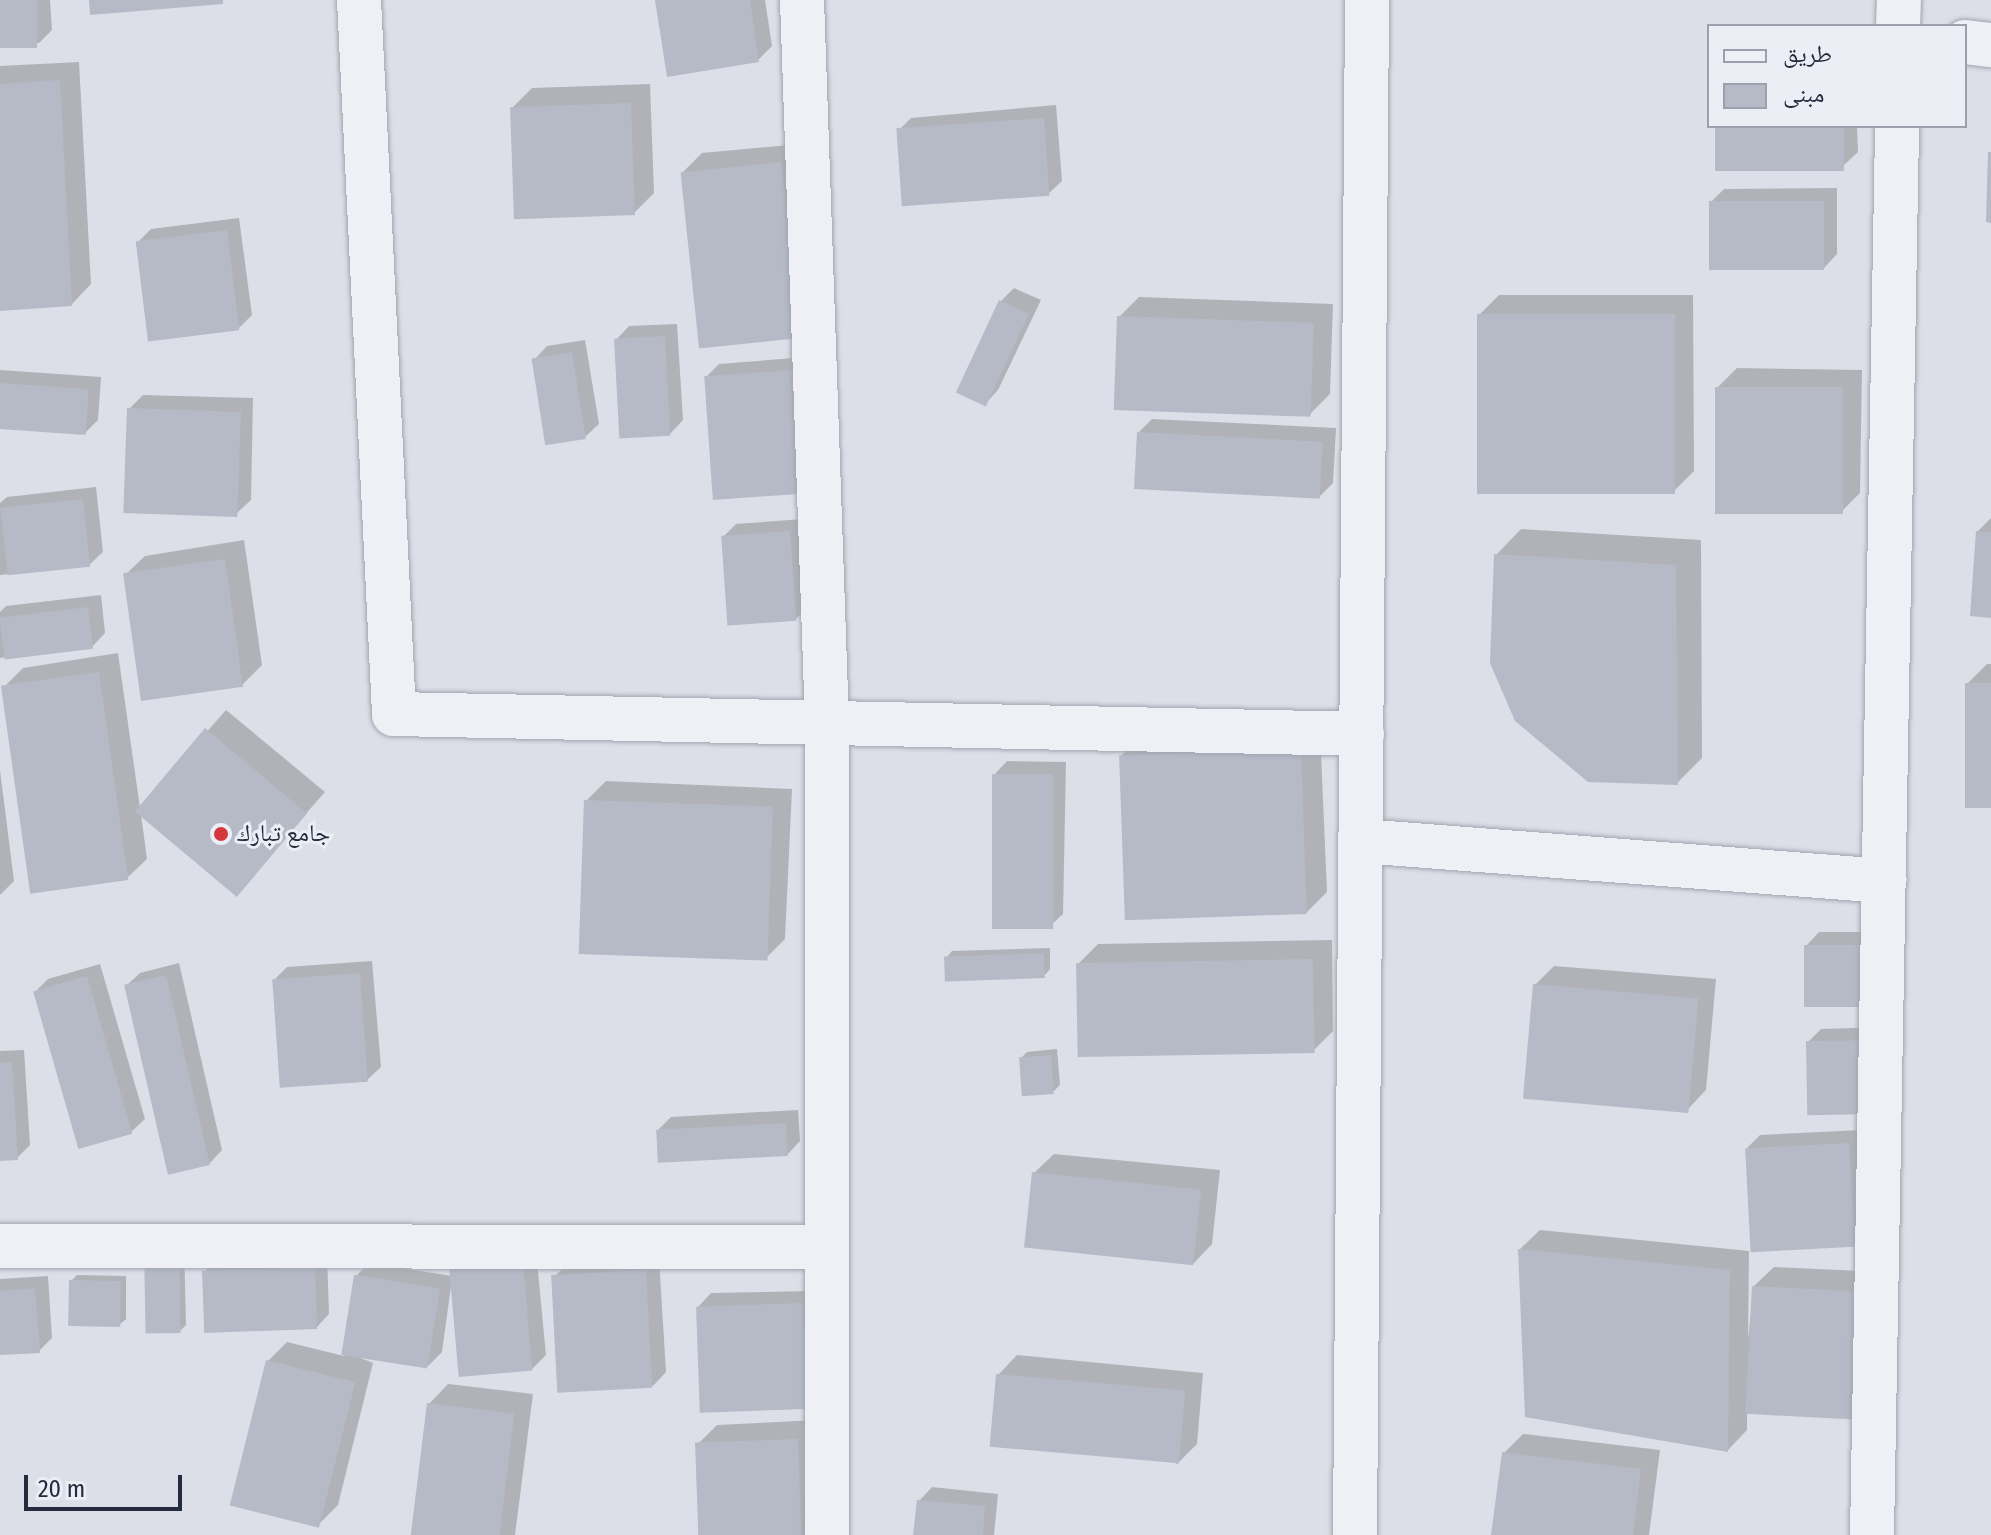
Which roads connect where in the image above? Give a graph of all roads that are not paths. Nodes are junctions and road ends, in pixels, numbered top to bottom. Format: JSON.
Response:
{"nodes":[{"id":1,"x":359,"y":0,"type":"edge"},
{"id":2,"x":802,"y":0,"type":"edge"},
{"id":3,"x":1367,"y":0,"type":"edge"},
{"id":4,"x":1899,"y":0,"type":"edge"},
{"id":5,"x":1898,"y":24,"type":"edge"},
{"id":6,"x":1967,"y":42,"type":"edge"},
{"id":7,"x":1991,"y":45,"type":"edge"},
{"id":8,"x":1897,"y":128,"type":"edge"},
{"id":9,"x":827,"y":723,"type":"junction"},
{"id":10,"x":1362,"y":734,"type":"junction"},
{"id":11,"x":1361,"y":841,"type":"junction"},
{"id":12,"x":1884,"y":881,"type":"junction"},
{"id":13,"x":0,"y":1246,"type":"edge"},
{"id":14,"x":827,"y":1247,"type":"junction"},
{"id":15,"x":827,"y":1535,"type":"edge"},
{"id":16,"x":1355,"y":1535,"type":"edge"},
{"id":17,"x":1872,"y":1535,"type":"edge"}],
"edges":[{"from":1,"to":9,"type":"street"},
{"from":2,"to":9,"type":"street"},
{"from":3,"to":10,"type":"street"},
{"from":4,"to":5,"type":"street"},
{"from":6,"to":7,"type":"street"},
{"from":8,"to":12,"type":"street"},
{"from":9,"to":10,"type":"street"},
{"from":9,"to":14,"type":"street"},
{"from":10,"to":11,"type":"street"},
{"from":11,"to":12,"type":"street"},
{"from":11,"to":16,"type":"street"},
{"from":12,"to":17,"type":"street"},
{"from":13,"to":14,"type":"street"},
{"from":14,"to":15,"type":"street"}]}
